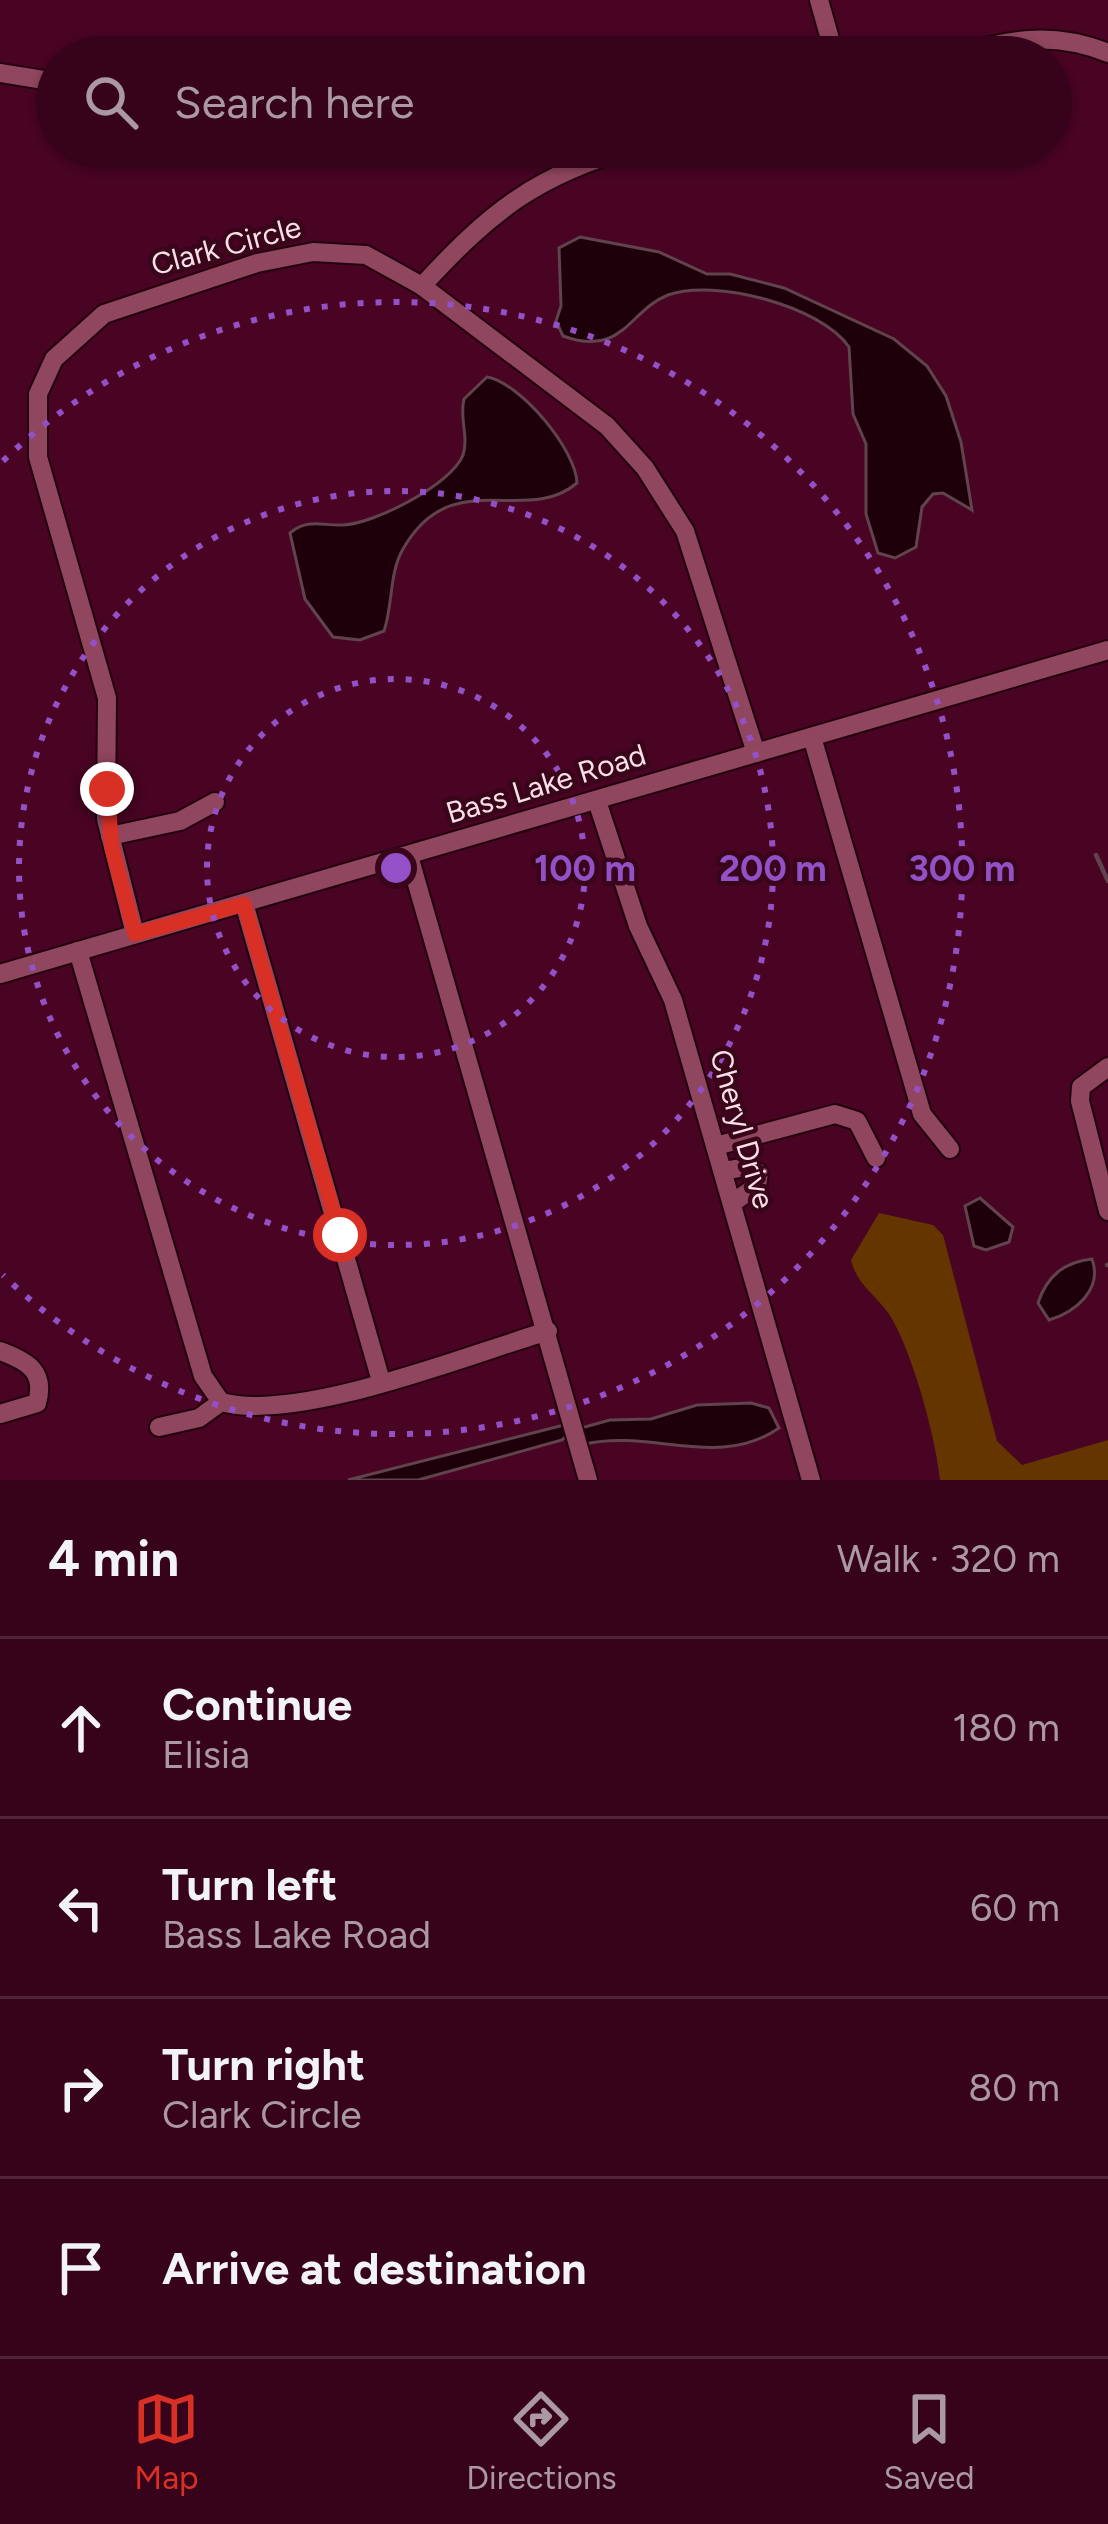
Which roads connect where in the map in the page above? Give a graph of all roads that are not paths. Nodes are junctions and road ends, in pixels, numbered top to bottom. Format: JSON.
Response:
{"nodes":[{"id":1,"x":819,"y":0,"type":"edge"},
{"id":2,"x":829,"y":36,"type":"edge"},
{"id":3,"x":1072,"y":39,"type":"edge"},
{"id":4,"x":1108,"y":53,"type":"edge"},
{"id":5,"x":0,"y":73,"type":"edge"},
{"id":6,"x":36,"y":79,"type":"edge"},
{"id":7,"x":567,"y":168,"type":"edge"},
{"id":8,"x":422,"y":286,"type":"junction"},
{"id":9,"x":1108,"y":650,"type":"edge"},
{"id":10,"x":812,"y":737,"type":"junction"},
{"id":11,"x":756,"y":753,"type":"junction"},
{"id":12,"x":597,"y":801,"type":"junction"},
{"id":13,"x":215,"y":802,"type":"dead end"},
{"id":14,"x":110,"y":836,"type":"junction"},
{"id":15,"x":409,"y":856,"type":"junction"},
{"id":16,"x":244,"y":904,"type":"junction"},
{"id":17,"x":135,"y":934,"type":"junction"},
{"id":18,"x":78,"y":951,"type":"junction"},
{"id":19,"x":0,"y":974,"type":"edge"},
{"id":20,"x":1108,"y":1067,"type":"edge"},
{"id":21,"x":716,"y":1146,"type":"junction"},
{"id":22,"x":950,"y":1150,"type":"dead end"},
{"id":23,"x":876,"y":1158,"type":"dead end"},
{"id":24,"x":723,"y":1171,"type":"junction"},
{"id":25,"x":732,"y":1203,"type":"junction"},
{"id":26,"x":1108,"y":1211,"type":"edge"},
{"id":27,"x":548,"y":1331,"type":"junction"},
{"id":28,"x":0,"y":1351,"type":"edge"},
{"id":29,"x":381,"y":1381,"type":"junction"},
{"id":30,"x":221,"y":1402,"type":"junction"},
{"id":31,"x":0,"y":1414,"type":"edge"},
{"id":32,"x":159,"y":1427,"type":"dead end"},
{"id":33,"x":588,"y":1480,"type":"edge"},
{"id":34,"x":811,"y":1480,"type":"edge"}],
"edges":[{"from":1,"to":2,"type":"street"},
{"from":3,"to":4,"type":"street"},
{"from":5,"to":6,"type":"street"},
{"from":7,"to":8,"type":"street"},
{"from":8,"to":11,"type":"street","name":"Clark Circle"},
{"from":8,"to":14,"type":"street","name":"Clark Circle"},
{"from":9,"to":10,"type":"street","name":"Bass Lake Road"},
{"from":10,"to":11,"type":"street","name":"Bass Lake Road"},
{"from":10,"to":22,"type":"street"},
{"from":11,"to":12,"type":"street","name":"Bass Lake Road"},
{"from":12,"to":15,"type":"street","name":"Bass Lake Road"},
{"from":12,"to":21,"type":"street","name":"Cheryl Drive"},
{"from":13,"to":14,"type":"street"},
{"from":14,"to":17,"type":"street","name":"Clark Circle"},
{"from":15,"to":16,"type":"street","name":"Bass Lake Road"},
{"from":15,"to":27,"type":"street"},
{"from":16,"to":17,"type":"street","name":"Bass Lake Road"},
{"from":16,"to":29,"type":"street"},
{"from":17,"to":18,"type":"street","name":"Bass Lake Road"},
{"from":18,"to":19,"type":"street","name":"Bass Lake Road"},
{"from":18,"to":30,"type":"street"},
{"from":20,"to":26,"type":"street"},
{"from":21,"to":23,"type":"street"},
{"from":21,"to":24,"type":"street","name":"Cheryl Drive"},
{"from":24,"to":25,"type":"street","name":"Cheryl Drive"},
{"from":24,"to":25,"type":"street"},
{"from":25,"to":34,"type":"street","name":"Cheryl Drive"},
{"from":27,"to":29,"type":"street"},
{"from":27,"to":33,"type":"street"},
{"from":28,"to":31,"type":"street"},
{"from":29,"to":30,"type":"street"},
{"from":30,"to":32,"type":"street"}]}
